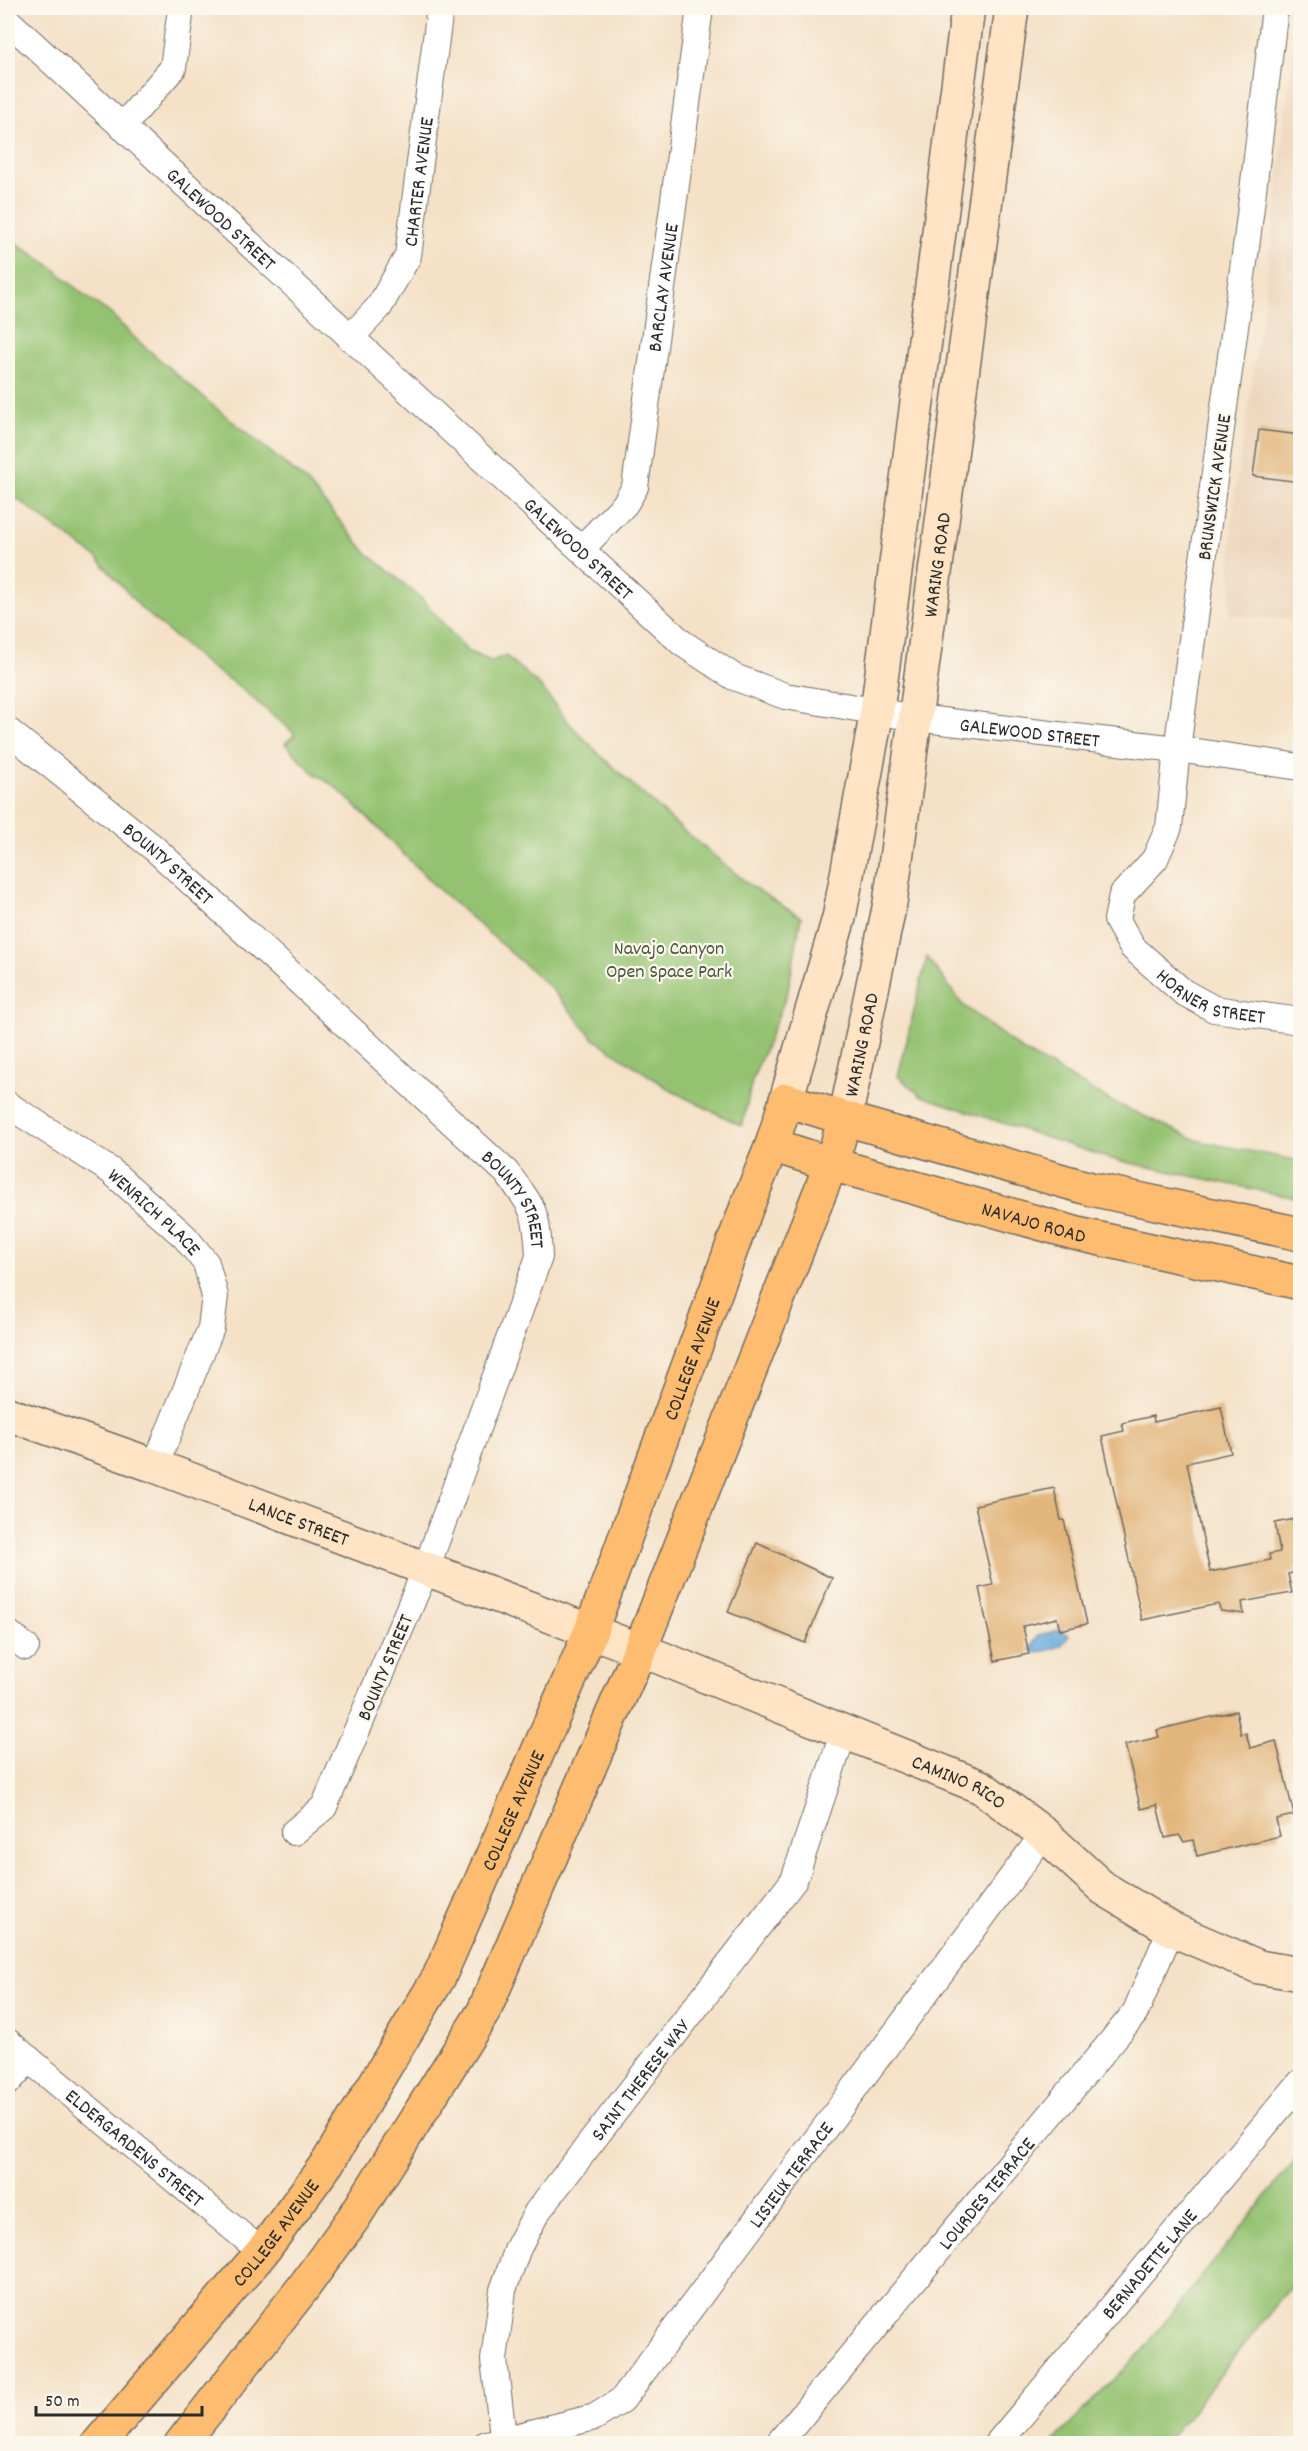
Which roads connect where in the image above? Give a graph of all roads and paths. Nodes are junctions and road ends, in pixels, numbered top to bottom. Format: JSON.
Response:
{"nodes":[{"id":1,"x":181,"y":8,"type":"edge"},
{"id":2,"x":440,"y":8,"type":"edge"},
{"id":3,"x":700,"y":8,"type":"edge"},
{"id":4,"x":968,"y":8,"type":"edge"},
{"id":5,"x":1012,"y":8,"type":"edge"},
{"id":6,"x":1275,"y":8,"type":"edge"},
{"id":7,"x":8,"y":21,"type":"edge"},
{"id":8,"x":122,"y":127,"type":"junction"},
{"id":9,"x":350,"y":338,"type":"junction"},
{"id":10,"x":581,"y":549,"type":"junction"},
{"id":11,"x":876,"y":711,"type":"junction"},
{"id":12,"x":916,"y":718,"type":"junction"},
{"id":13,"x":8,"y":731,"type":"edge"},
{"id":14,"x":1177,"y":749,"type":"junction"},
{"id":15,"x":1300,"y":767,"type":"edge"},
{"id":16,"x":1132,"y":947,"type":"joint"},
{"id":17,"x":1300,"y":1021,"type":"edge"},
{"id":18,"x":786,"y":1100,"type":"junction"},
{"id":19,"x":8,"y":1105,"type":"edge"},
{"id":20,"x":845,"y":1119,"type":"junction"},
{"id":21,"x":772,"y":1145,"type":"junction"},
{"id":22,"x":831,"y":1164,"type":"junction"},
{"id":23,"x":1300,"y":1234,"type":"edge"},
{"id":24,"x":1300,"y":1282,"type":"edge"},
{"id":25,"x":8,"y":1414,"type":"edge"},
{"id":26,"x":154,"y":1466,"type":"junction"},
{"id":27,"x":426,"y":1569,"type":"junction"},
{"id":28,"x":590,"y":1632,"type":"junction"},
{"id":29,"x":640,"y":1650,"type":"junction"},
{"id":30,"x":844,"y":1731,"type":"junction"},
{"id":31,"x":294,"y":1832,"type":"dead end"},
{"id":32,"x":1044,"y":1834,"type":"junction"},
{"id":33,"x":1171,"y":1929,"type":"junction"},
{"id":34,"x":1300,"y":1974,"type":"edge"},
{"id":35,"x":8,"y":2042,"type":"edge"},
{"id":36,"x":29,"y":2059,"type":"junction"},
{"id":37,"x":8,"y":2082,"type":"edge"},
{"id":38,"x":1300,"y":2083,"type":"edge"},
{"id":39,"x":262,"y":2252,"type":"junction"},
{"id":40,"x":498,"y":2442,"type":"edge"},
{"id":41,"x":98,"y":2444,"type":"edge"},
{"id":42,"x":181,"y":2444,"type":"edge"},
{"id":43,"x":778,"y":2444,"type":"edge"},
{"id":44,"x":997,"y":2444,"type":"edge"}],
"edges":[{"from":1,"to":8,"type":"street"},
{"from":2,"to":9,"type":"street","name":"CHARTER AVENUE"},
{"from":3,"to":10,"type":"street","name":"BARCLAY AVENUE"},
{"from":4,"to":11,"type":"main road","name":"WARING ROAD"},
{"from":5,"to":12,"type":"main road","name":"WARING ROAD"},
{"from":6,"to":14,"type":"street","name":"BRUNSWICK AVENUE"},
{"from":7,"to":8,"type":"street","name":"GALEWOOD STREET"},
{"from":8,"to":9,"type":"street","name":"GALEWOOD STREET"},
{"from":9,"to":10,"type":"street","name":"GALEWOOD STREET"},
{"from":10,"to":11,"type":"street","name":"GALEWOOD STREET"},
{"from":11,"to":12,"type":"street","name":"GALEWOOD STREET"},
{"from":11,"to":18,"type":"main road","name":"WARING ROAD"},
{"from":12,"to":14,"type":"street","name":"GALEWOOD STREET"},
{"from":12,"to":20,"type":"main road","name":"WARING ROAD"},
{"from":13,"to":27,"type":"street","name":"BOUNTY STREET"},
{"from":14,"to":15,"type":"street","name":"GALEWOOD STREET"},
{"from":14,"to":16,"type":"street","name":"BRUNSWICK AVENUE"},
{"from":16,"to":17,"type":"street","name":"HORNER STREET"},
{"from":18,"to":20,"type":"main road"},
{"from":18,"to":21,"type":"main road","name":"COLLEGE AVENUE"},
{"from":19,"to":26,"type":"street","name":"WENRICH PLACE"},
{"from":20,"to":22,"type":"main road"},
{"from":20,"to":23,"type":"main road"},
{"from":21,"to":22,"type":"main road","name":"NAVAJO ROAD"},
{"from":21,"to":28,"type":"main road","name":"COLLEGE AVENUE"},
{"from":22,"to":24,"type":"main road","name":"NAVAJO ROAD"},
{"from":22,"to":29,"type":"main road"},
{"from":25,"to":26,"type":"main road","name":"LANCE STREET"},
{"from":26,"to":27,"type":"main road","name":"LANCE STREET"},
{"from":27,"to":28,"type":"main road","name":"LANCE STREET"},
{"from":27,"to":31,"type":"street","name":"BOUNTY STREET"},
{"from":28,"to":29,"type":"main road","name":"CAMINO RICO"},
{"from":28,"to":39,"type":"main road","name":"COLLEGE AVENUE"},
{"from":29,"to":30,"type":"main road","name":"CAMINO RICO"},
{"from":29,"to":42,"type":"main road"},
{"from":30,"to":32,"type":"main road","name":"CAMINO RICO"},
{"from":30,"to":40,"type":"street","name":"SAINT THERESE WAY"},
{"from":32,"to":33,"type":"main road","name":"CAMINO RICO"},
{"from":32,"to":40,"type":"street","name":"LISIEUX TERRACE"},
{"from":33,"to":34,"type":"main road","name":"CAMINO RICO"},
{"from":33,"to":43,"type":"street","name":"LOURDES TERRACE"},
{"from":35,"to":36,"type":"street","name":"ELDERGARDENS STREET"},
{"from":36,"to":37,"type":"street"},
{"from":36,"to":39,"type":"street","name":"ELDERGARDENS STREET"},
{"from":38,"to":44,"type":"street","name":"BERNADETTE LANE"},
{"from":39,"to":41,"type":"main road","name":"COLLEGE AVENUE"}]}
